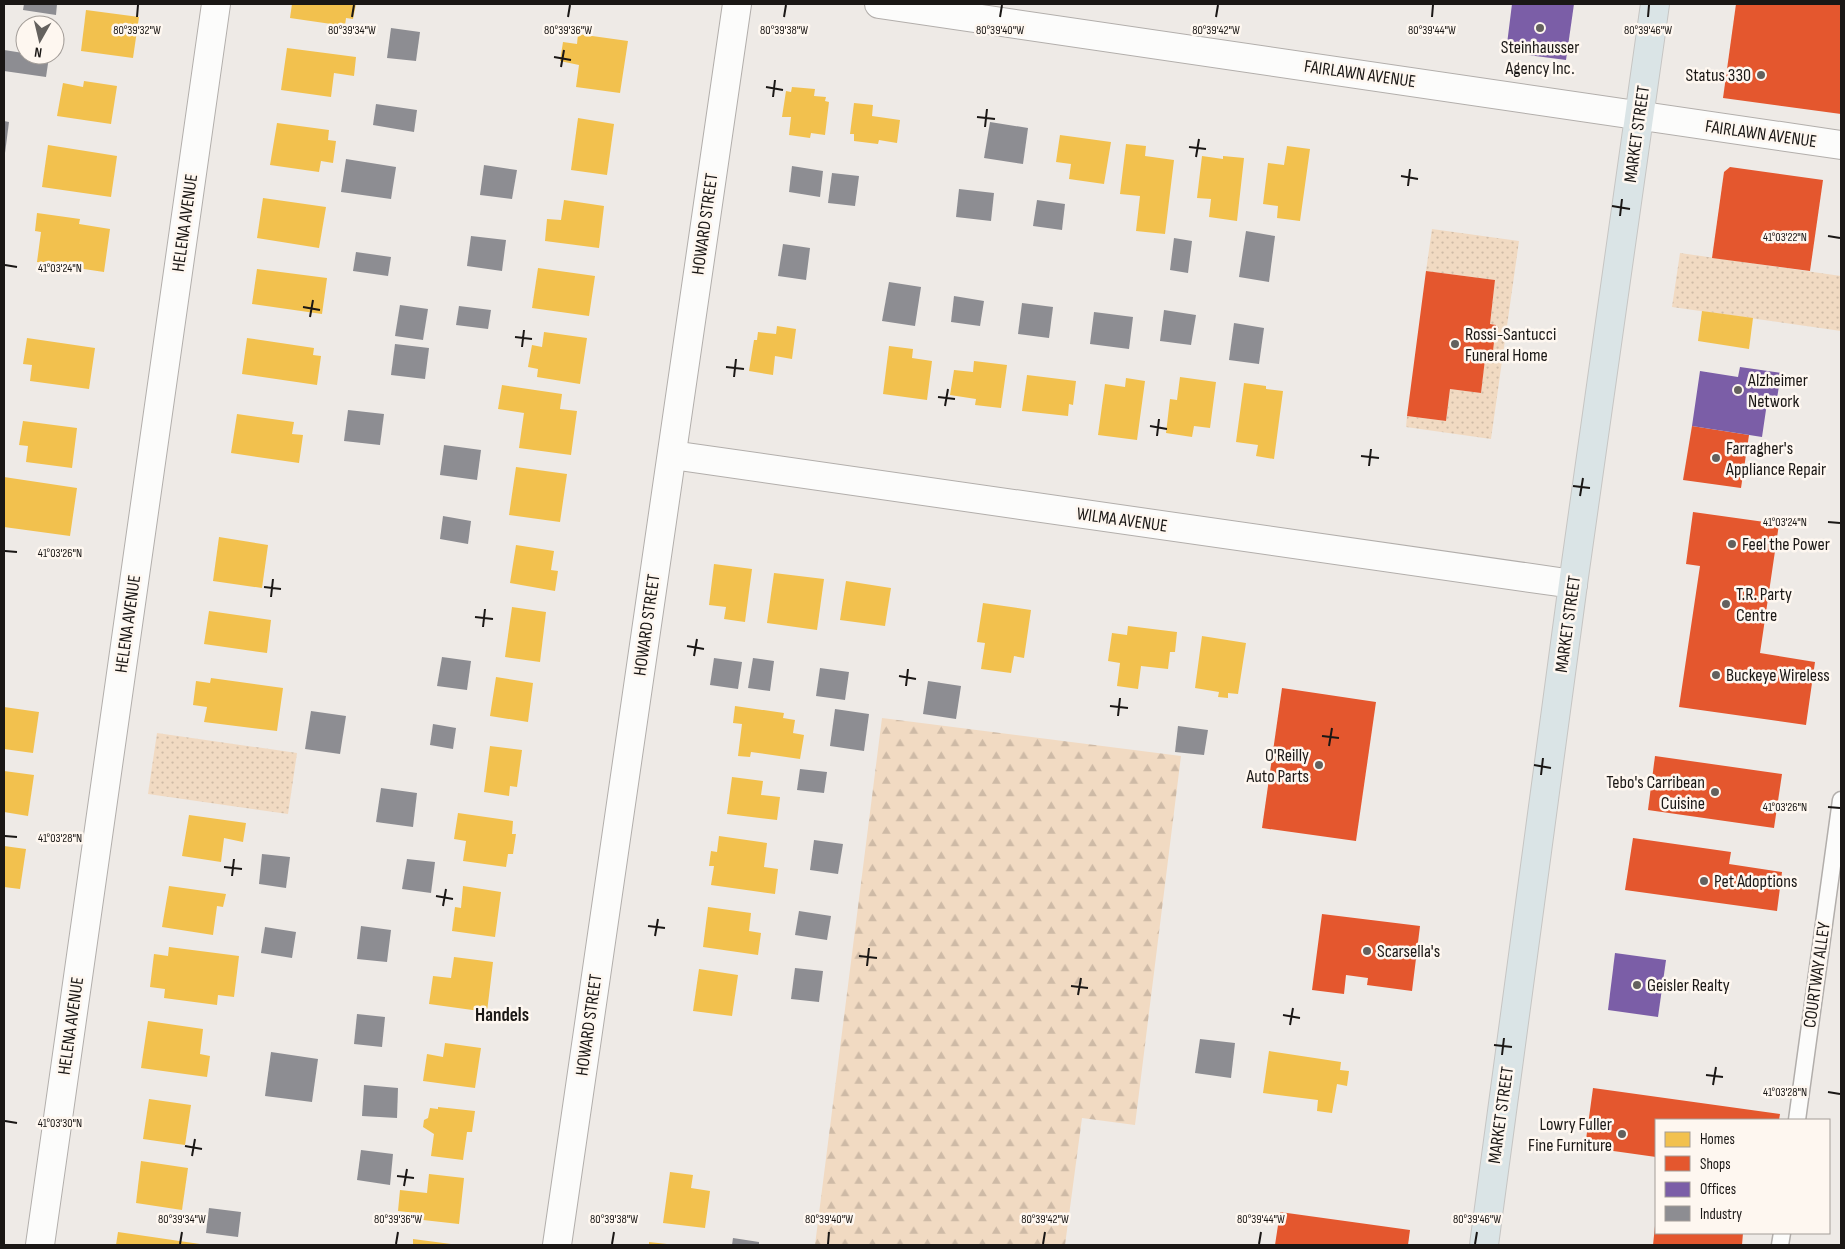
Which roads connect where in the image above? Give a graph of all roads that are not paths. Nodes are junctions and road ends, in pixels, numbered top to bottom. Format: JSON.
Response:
{"nodes":[{"id":1,"x":216,"y":4,"type":"edge"},
{"id":2,"x":736,"y":4,"type":"edge"},
{"id":3,"x":879,"y":4,"type":"edge"},
{"id":4,"x":1655,"y":4,"type":"edge"},
{"id":5,"x":1640,"y":116,"type":"junction"},
{"id":6,"x":1841,"y":145,"type":"edge"},
{"id":7,"x":672,"y":455,"type":"junction"},
{"id":8,"x":1573,"y":584,"type":"junction"},
{"id":9,"x":1841,"y":800,"type":"edge"},
{"id":10,"x":1797,"y":1119,"type":"edge"},
{"id":11,"x":40,"y":1245,"type":"edge"},
{"id":12,"x":556,"y":1245,"type":"edge"},
{"id":13,"x":1484,"y":1245,"type":"edge"}],
"edges":[{"from":1,"to":11,"type":"street","name":"HELENA AVENUE"},
{"from":2,"to":7,"type":"street","name":"HOWARD STREET"},
{"from":3,"to":5,"type":"street","name":"FAIRLAWN AVENUE"},
{"from":4,"to":5,"type":"main road","name":"MARKET STREET"},
{"from":5,"to":6,"type":"street","name":"FAIRLAWN AVENUE"},
{"from":5,"to":8,"type":"main road","name":"MARKET STREET"},
{"from":7,"to":8,"type":"street","name":"WILMA AVENUE"},
{"from":7,"to":12,"type":"street","name":"HOWARD STREET"},
{"from":8,"to":13,"type":"main road","name":"MARKET STREET"},
{"from":9,"to":10,"type":"lane","name":"COURTWAY ALLEY"}]}
